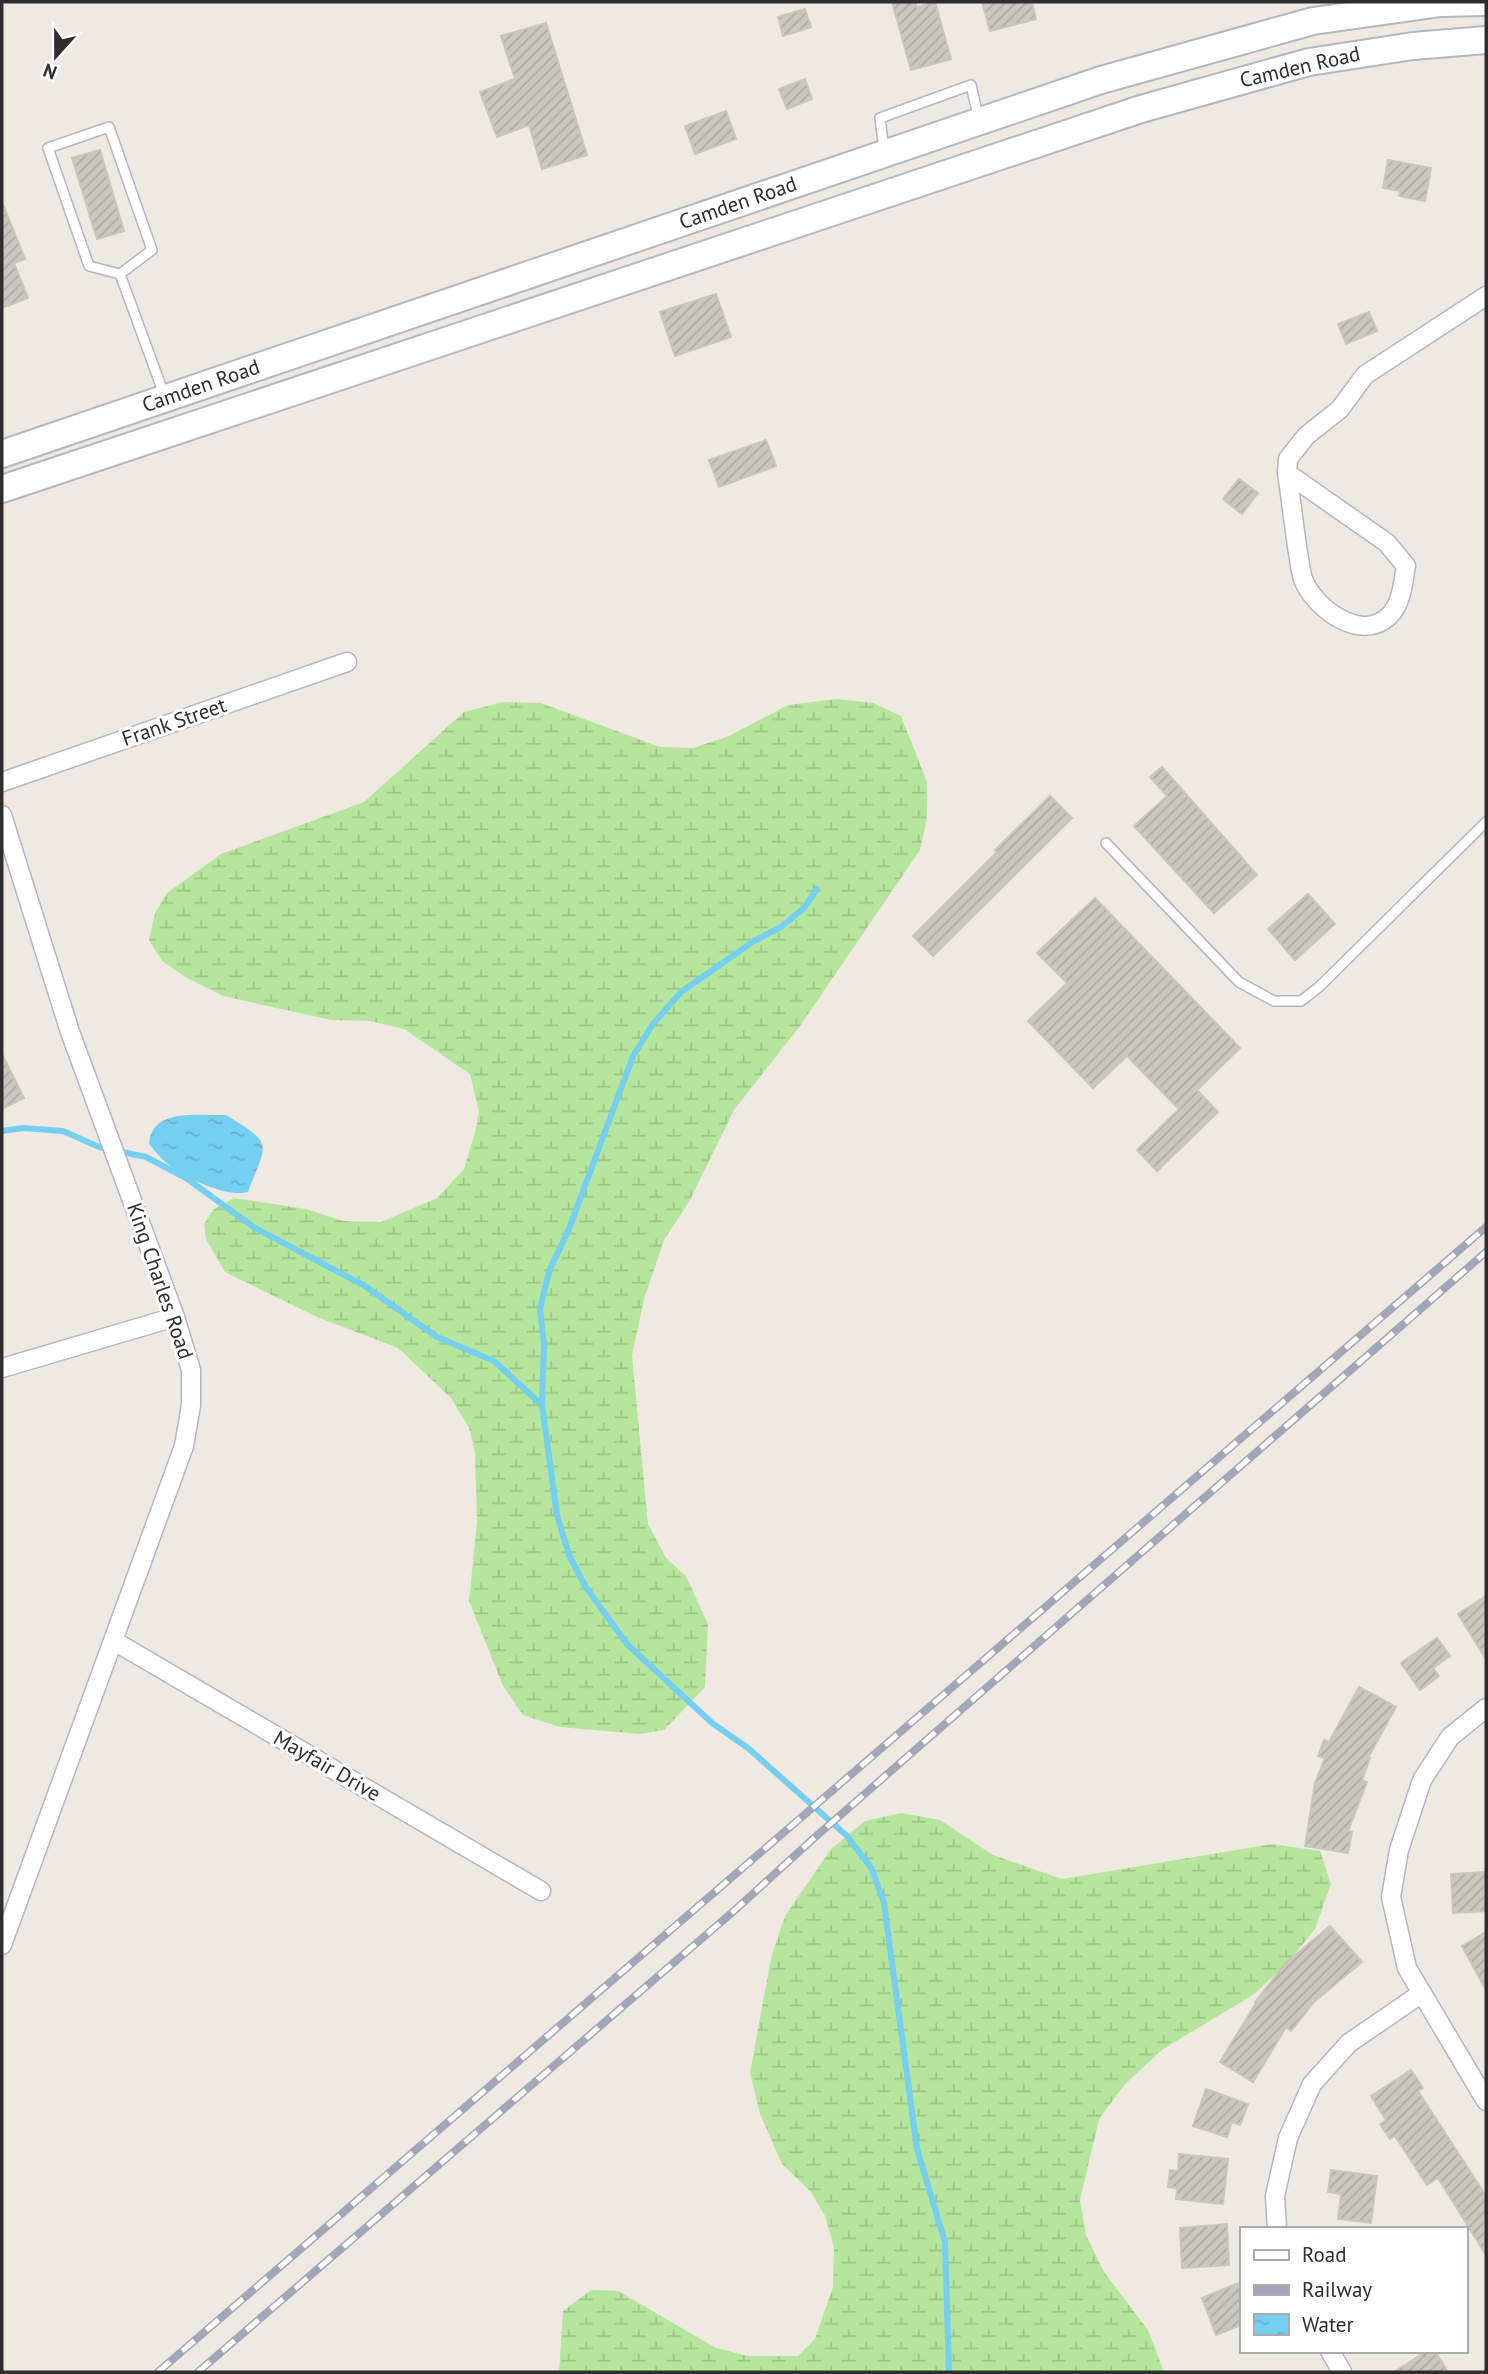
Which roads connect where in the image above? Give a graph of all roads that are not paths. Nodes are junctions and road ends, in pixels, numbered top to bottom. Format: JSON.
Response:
{"nodes":[{"id":1,"x":1486,"y":2,"type":"edge"},
{"id":2,"x":1335,"y":18,"type":"junction"},
{"id":3,"x":1486,"y":40,"type":"edge"},
{"id":4,"x":1024,"y":106,"type":"junction"},
{"id":5,"x":980,"y":121,"type":"junction"},
{"id":6,"x":1061,"y":136,"type":"junction"},
{"id":7,"x":884,"y":154,"type":"junction"},
{"id":8,"x":827,"y":214,"type":"junction"},
{"id":9,"x":120,"y":274,"type":"junction"},
{"id":10,"x":1486,"y":296,"type":"edge"},
{"id":11,"x":157,"y":401,"type":"junction"},
{"id":12,"x":2,"y":454,"type":"edge"},
{"id":13,"x":2,"y":466,"type":"edge"},
{"id":14,"x":1287,"y":473,"type":"junction"},
{"id":15,"x":2,"y":489,"type":"edge"},
{"id":16,"x":347,"y":662,"type":"dead end"},
{"id":17,"x":2,"y":782,"type":"edge"},
{"id":18,"x":2,"y":815,"type":"edge"},
{"id":19,"x":1486,"y":822,"type":"edge"},
{"id":20,"x":1106,"y":843,"type":"dead end"},
{"id":21,"x":175,"y":1317,"type":"junction"},
{"id":22,"x":2,"y":1368,"type":"edge"},
{"id":23,"x":114,"y":1641,"type":"junction"},
{"id":24,"x":1486,"y":1708,"type":"edge"},
{"id":25,"x":541,"y":1891,"type":"dead end"},
{"id":26,"x":2,"y":1945,"type":"edge"},
{"id":27,"x":1422,"y":1993,"type":"junction"},
{"id":28,"x":1486,"y":2101,"type":"edge"},
{"id":29,"x":1277,"y":2227,"type":"edge"},
{"id":30,"x":1330,"y":2353,"type":"edge"},
{"id":31,"x":1342,"y":2372,"type":"edge"}],
"edges":[{"from":1,"to":2,"type":"main road","name":"Camden Road"},
{"from":2,"to":4,"type":"main road","name":"Camden Road"},
{"from":2,"to":6,"type":"main road"},
{"from":3,"to":6,"type":"main road","name":"Camden Road"},
{"from":4,"to":5,"type":"main road","name":"Camden Road"},
{"from":4,"to":8,"type":"main road"},
{"from":5,"to":7,"type":"main road","name":"Camden Road"},
{"from":5,"to":7,"type":"lane"},
{"from":6,"to":8,"type":"main road","name":"Camden Road"},
{"from":7,"to":11,"type":"main road","name":"Camden Road"},
{"from":8,"to":15,"type":"main road","name":"Camden Road"},
{"from":9,"to":9,"type":"lane"},
{"from":9,"to":11,"type":"lane"},
{"from":10,"to":14,"type":"street"},
{"from":11,"to":12,"type":"main road","name":"Camden Road"},
{"from":11,"to":13,"type":"main road"},
{"from":14,"to":14,"type":"street"},
{"from":16,"to":17,"type":"street","name":"Frank Street"},
{"from":18,"to":21,"type":"street","name":"King Charles Road"},
{"from":19,"to":20,"type":"lane"},
{"from":21,"to":22,"type":"street"},
{"from":21,"to":23,"type":"street","name":"King Charles Road"},
{"from":23,"to":25,"type":"street","name":"Mayfair Drive"},
{"from":23,"to":26,"type":"street","name":"King Charles Road"},
{"from":24,"to":27,"type":"street"},
{"from":27,"to":28,"type":"street"},
{"from":27,"to":29,"type":"street"},
{"from":30,"to":31,"type":"street"}]}
